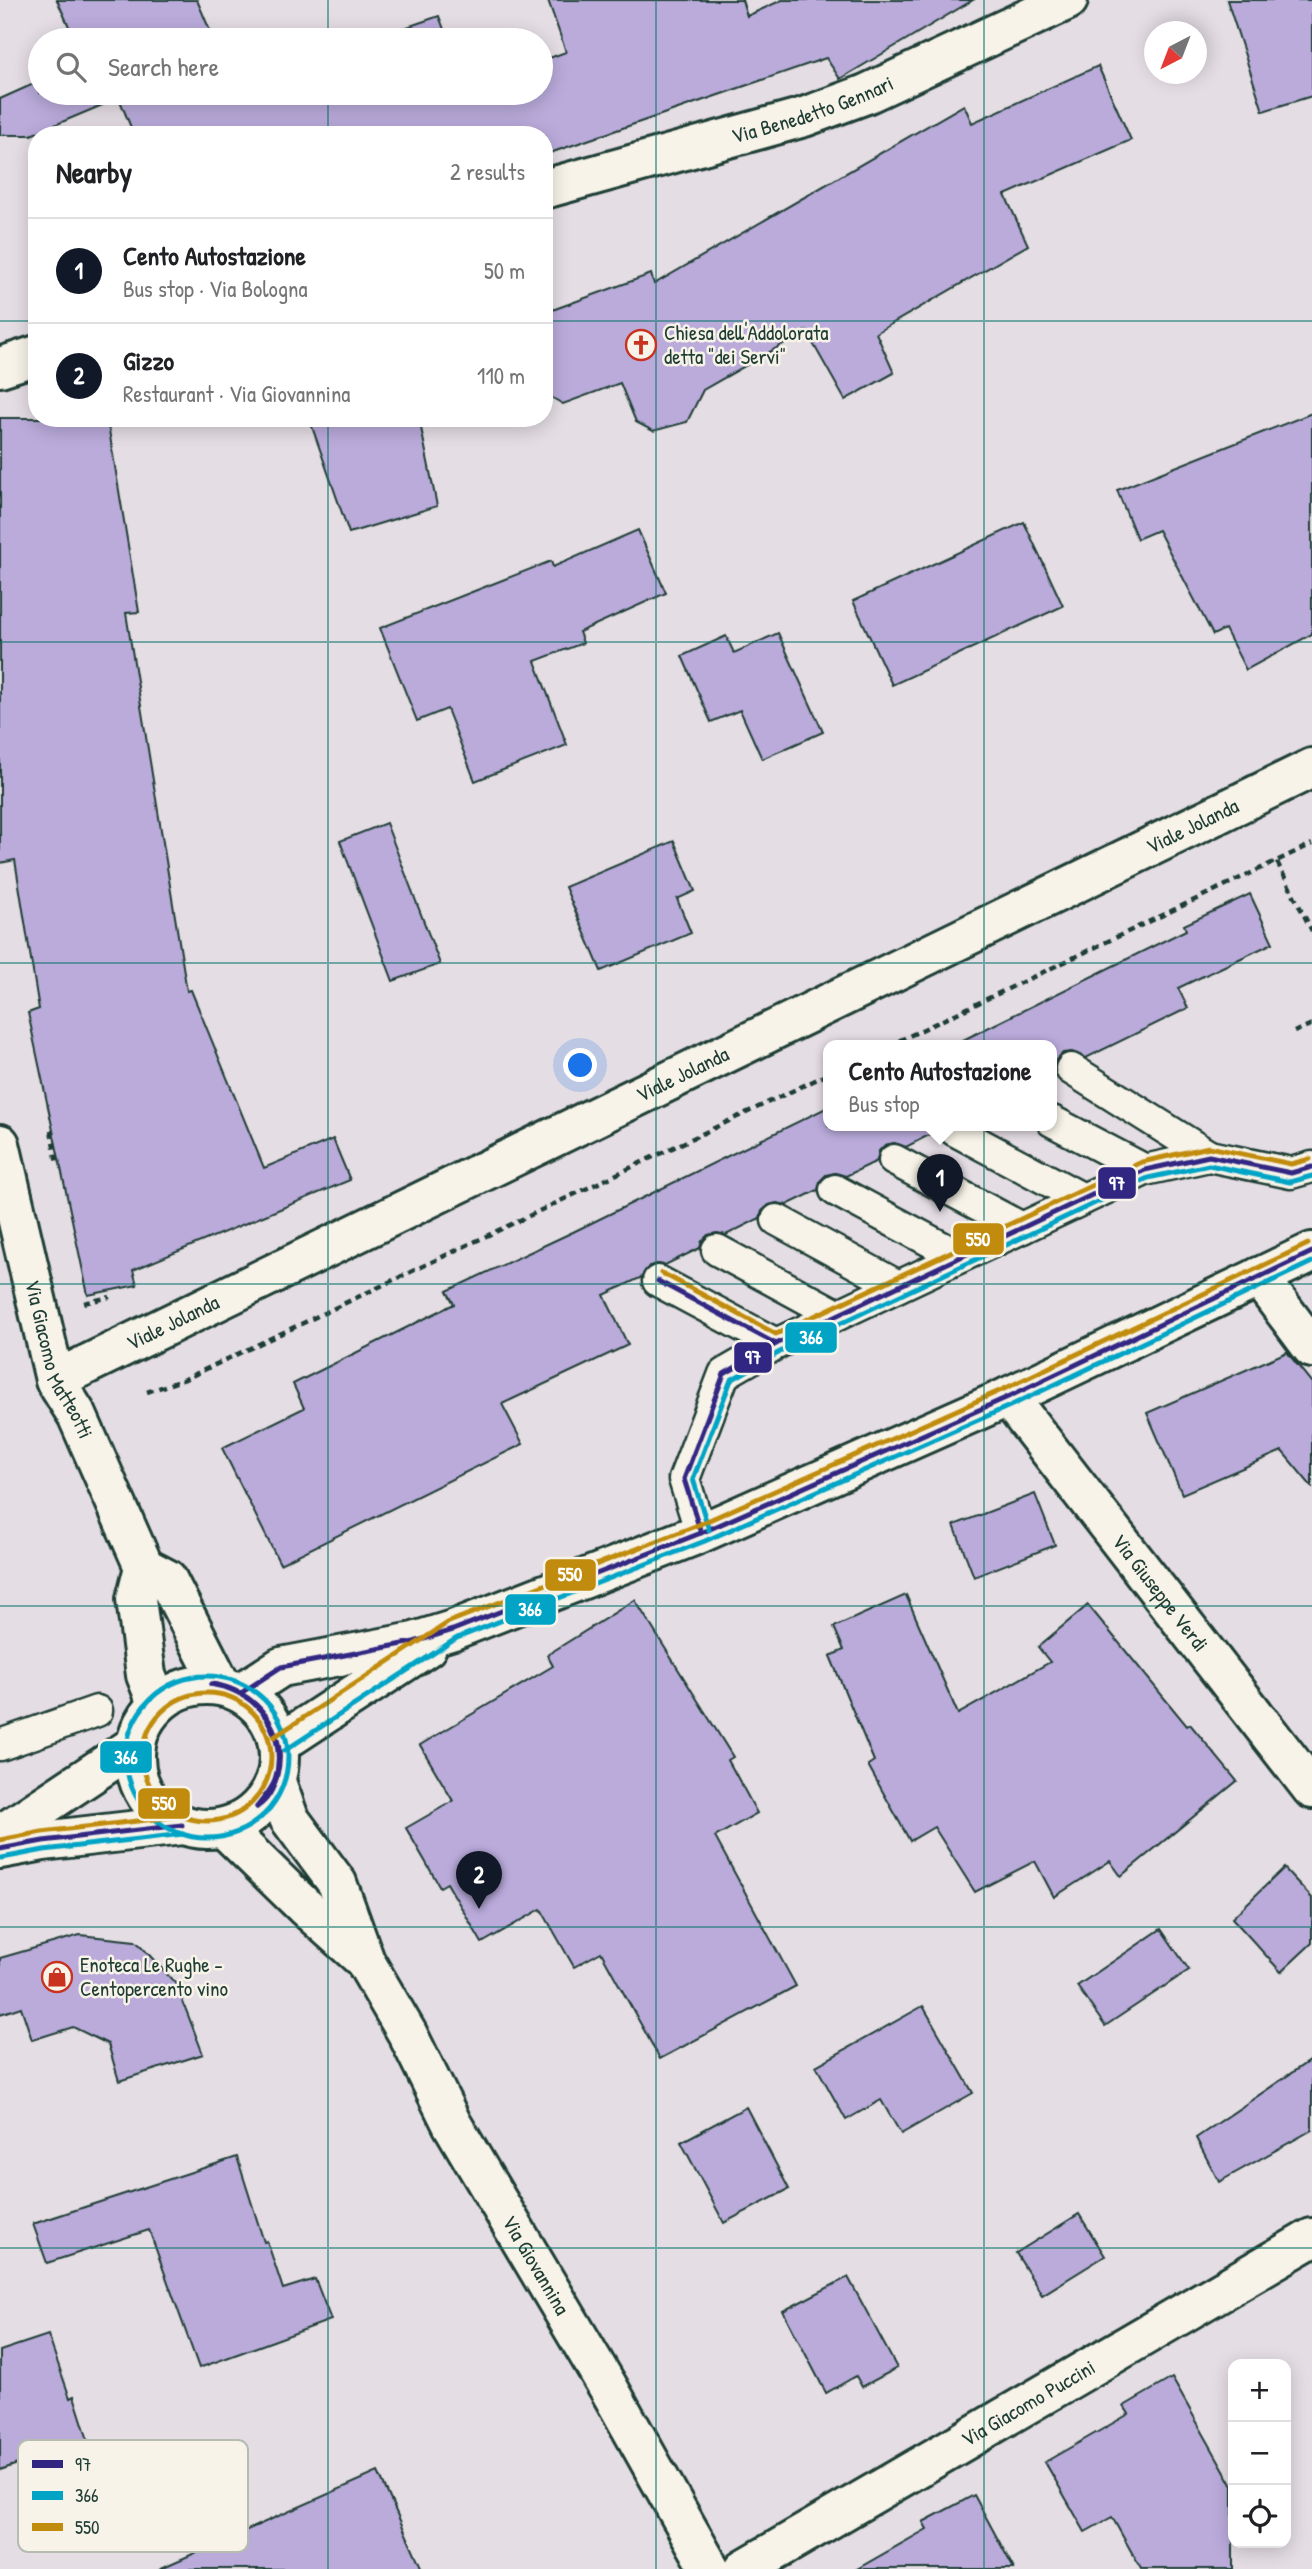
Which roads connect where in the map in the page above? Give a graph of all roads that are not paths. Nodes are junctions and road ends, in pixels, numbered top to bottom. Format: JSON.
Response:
{"nodes":[{"id":1,"x":1068,"y":0,"type":"edge"},
{"id":2,"x":553,"y":186,"type":"edge"},
{"id":3,"x":28,"y":358,"type":"edge"},
{"id":4,"x":0,"y":368,"type":"edge"},
{"id":5,"x":1312,"y":768,"type":"edge"},
{"id":6,"x":1071,"y":1069,"type":"dead end"},
{"id":7,"x":1057,"y":1124,"type":"edge"},
{"id":8,"x":956,"y":1131,"type":"edge"},
{"id":9,"x":0,"y":1143,"type":"edge"},
{"id":10,"x":1209,"y":1156,"type":"junction"},
{"id":11,"x":894,"y":1160,"type":"dead end"},
{"id":12,"x":1312,"y":1167,"type":"edge"},
{"id":13,"x":1144,"y":1170,"type":"junction"},
{"id":14,"x":835,"y":1190,"type":"dead end"},
{"id":15,"x":1083,"y":1199,"type":"junction"},
{"id":16,"x":776,"y":1220,"type":"dead end"},
{"id":17,"x":1021,"y":1228,"type":"junction"},
{"id":18,"x":717,"y":1251,"type":"dead end"},
{"id":19,"x":1312,"y":1252,"type":"edge"},
{"id":20,"x":960,"y":1257,"type":"junction"},
{"id":21,"x":1259,"y":1277,"type":"junction"},
{"id":22,"x":658,"y":1281,"type":"dead end"},
{"id":23,"x":898,"y":1286,"type":"junction"},
{"id":24,"x":837,"y":1315,"type":"junction"},
{"id":25,"x":776,"y":1344,"type":"junction"},
{"id":26,"x":1312,"y":1348,"type":"edge"},
{"id":27,"x":55,"y":1380,"type":"junction"},
{"id":28,"x":1009,"y":1397,"type":"junction"},
{"id":29,"x":701,"y":1533,"type":"junction"},
{"id":30,"x":144,"y":1567,"type":"junction"},
{"id":31,"x":453,"y":1630,"type":"junction"},
{"id":32,"x":231,"y":1689,"type":"junction"},
{"id":33,"x":157,"y":1703,"type":"junction"},
{"id":34,"x":97,"y":1711,"type":"dead end"},
{"id":35,"x":279,"y":1744,"type":"junction"},
{"id":36,"x":0,"y":1745,"type":"edge"},
{"id":37,"x":135,"y":1745,"type":"junction"},
{"id":38,"x":276,"y":1782,"type":"junction"},
{"id":39,"x":1312,"y":1789,"type":"edge"},
{"id":40,"x":183,"y":1825,"type":"junction"},
{"id":41,"x":224,"y":1828,"type":"junction"},
{"id":42,"x":0,"y":1835,"type":"edge"},
{"id":43,"x":0,"y":1849,"type":"edge"},
{"id":44,"x":365,"y":1961,"type":"junction"},
{"id":45,"x":1312,"y":2238,"type":"edge"},
{"id":46,"x":710,"y":2569,"type":"edge"},
{"id":47,"x":744,"y":2569,"type":"edge"}],
"edges":[{"from":1,"to":2,"type":"street","name":"Via Benedetto Gennari"},
{"from":3,"to":4,"type":"street"},
{"from":5,"to":27,"type":"street","name":"Viale Jolanda"},
{"from":6,"to":10,"type":"lane"},
{"from":7,"to":13,"type":"lane"},
{"from":8,"to":15,"type":"lane"},
{"from":9,"to":27,"type":"street","name":"Via Giacomo Matteotti"},
{"from":10,"to":12,"type":"lane"},
{"from":10,"to":13,"type":"lane"},
{"from":11,"to":17,"type":"lane"},
{"from":13,"to":15,"type":"lane"},
{"from":14,"to":20,"type":"lane"},
{"from":15,"to":17,"type":"lane"},
{"from":16,"to":23,"type":"lane"},
{"from":17,"to":20,"type":"lane"},
{"from":18,"to":24,"type":"lane"},
{"from":19,"to":21,"type":"street"},
{"from":20,"to":23,"type":"lane"},
{"from":21,"to":26,"type":"street"},
{"from":21,"to":28,"type":"street"},
{"from":22,"to":25,"type":"lane"},
{"from":23,"to":24,"type":"lane"},
{"from":24,"to":25,"type":"lane"},
{"from":25,"to":29,"type":"lane"},
{"from":27,"to":30,"type":"street","name":"Via Giacomo Matteotti"},
{"from":28,"to":29,"type":"street"},
{"from":28,"to":39,"type":"street","name":"Via Giuseppe Verdi"},
{"from":29,"to":31,"type":"street"},
{"from":30,"to":32,"type":"street","name":"Via Giacomo Matteotti"},
{"from":30,"to":33,"type":"street"},
{"from":31,"to":32,"type":"street"},
{"from":31,"to":35,"type":"street"},
{"from":32,"to":33,"type":"street"},
{"from":32,"to":35,"type":"street"},
{"from":33,"to":37,"type":"street"},
{"from":34,"to":36,"type":"lane"},
{"from":35,"to":38,"type":"street"},
{"from":37,"to":40,"type":"street"},
{"from":37,"to":42,"type":"street"},
{"from":38,"to":41,"type":"street"},
{"from":38,"to":44,"type":"street","name":"Via Giovannina"},
{"from":40,"to":41,"type":"street"},
{"from":40,"to":43,"type":"street"},
{"from":41,"to":44,"type":"street","name":"Via Giovannina"},
{"from":44,"to":46,"type":"street","name":"Via Giovannina"},
{"from":45,"to":47,"type":"street","name":"Via Giacomo Puccini"}]}
